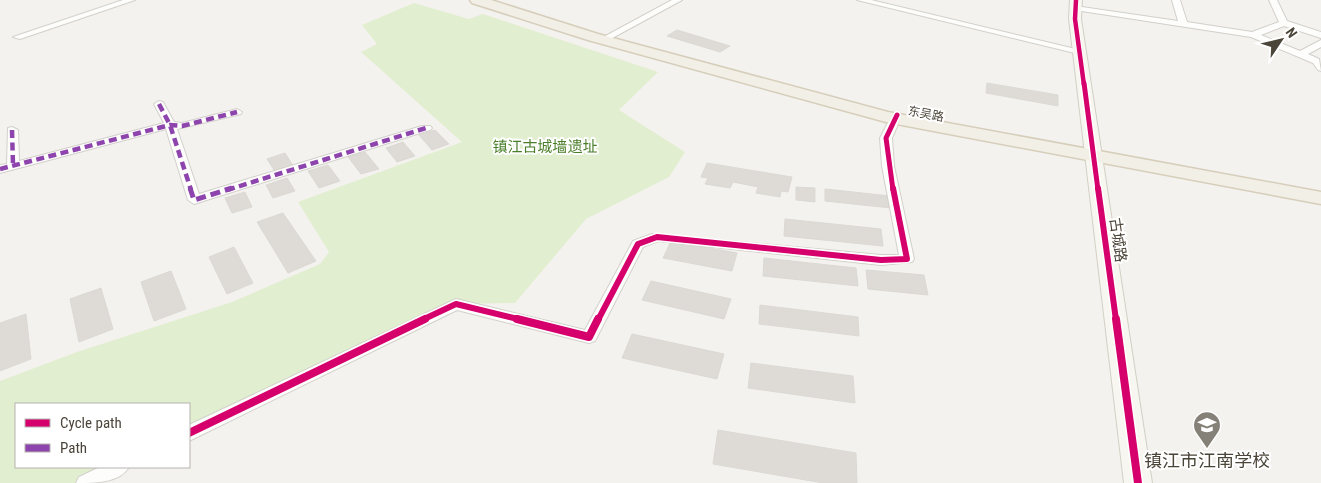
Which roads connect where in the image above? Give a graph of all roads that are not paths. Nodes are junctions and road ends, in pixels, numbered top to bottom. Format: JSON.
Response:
{"nodes":[{"id":1,"x":130,"y":0,"type":"edge"},
{"id":2,"x":477,"y":0,"type":"edge"},
{"id":3,"x":491,"y":0,"type":"edge"},
{"id":4,"x":678,"y":0,"type":"edge"},
{"id":5,"x":861,"y":0,"type":"edge"},
{"id":6,"x":1176,"y":0,"type":"edge"},
{"id":7,"x":1273,"y":0,"type":"edge"},
{"id":8,"x":1076,"y":4,"type":"edge"},
{"id":9,"x":1284,"y":23,"type":"junction"},
{"id":10,"x":1183,"y":24,"type":"junction"},
{"id":11,"x":1321,"y":34,"type":"edge"},
{"id":12,"x":1253,"y":35,"type":"junction"},
{"id":13,"x":17,"y":37,"type":"dead end"},
{"id":14,"x":605,"y":38,"type":"junction"},
{"id":15,"x":1321,"y":43,"type":"edge"},
{"id":16,"x":1079,"y":51,"type":"junction"},
{"id":17,"x":1301,"y":54,"type":"junction"},
{"id":18,"x":1321,"y":68,"type":"edge"},
{"id":19,"x":159,"y":104,"type":"dead end"},
{"id":20,"x":237,"y":112,"type":"dead end"},
{"id":21,"x":896,"y":117,"type":"junction"},
{"id":22,"x":170,"y":125,"type":"junction"},
{"id":23,"x":426,"y":128,"type":"dead end"},
{"id":24,"x":12,"y":130,"type":"dead end"},
{"id":25,"x":1094,"y":154,"type":"junction"},
{"id":26,"x":13,"y":165,"type":"junction"},
{"id":27,"x":0,"y":169,"type":"edge"},
{"id":28,"x":1320,"y":196,"type":"edge"},
{"id":29,"x":190,"y":433,"type":"edge"},
{"id":30,"x":117,"y":468,"type":"edge"},
{"id":31,"x":86,"y":483,"type":"edge"},
{"id":32,"x":1138,"y":483,"type":"edge"}],
"edges":[{"from":1,"to":13,"type":"street"},
{"from":2,"to":14,"type":"main road","name":"东吴路"},
{"from":3,"to":14,"type":"main road","name":"东吴路"},
{"from":4,"to":14,"type":"street"},
{"from":5,"to":16,"type":"street"},
{"from":6,"to":10,"type":"street"},
{"from":7,"to":9,"type":"street"},
{"from":8,"to":10,"type":"street"},
{"from":8,"to":16,"type":"street","name":"古城路"},
{"from":9,"to":11,"type":"street"},
{"from":9,"to":12,"type":"street"},
{"from":10,"to":12,"type":"street"},
{"from":12,"to":17,"type":"street"},
{"from":14,"to":21,"type":"main road","name":"东吴路"},
{"from":15,"to":17,"type":"street"},
{"from":16,"to":25,"type":"street","name":"古城路"},
{"from":17,"to":18,"type":"street"},
{"from":19,"to":22,"type":"street"},
{"from":20,"to":22,"type":"street"},
{"from":21,"to":25,"type":"main road","name":"东吴路"},
{"from":21,"to":29,"type":"street"},
{"from":22,"to":23,"type":"street"},
{"from":22,"to":26,"type":"street"},
{"from":24,"to":26,"type":"street"},
{"from":25,"to":28,"type":"main road","name":"东吴路"},
{"from":25,"to":32,"type":"street","name":"古城路"},
{"from":26,"to":27,"type":"street"},
{"from":30,"to":31,"type":"street"}]}
